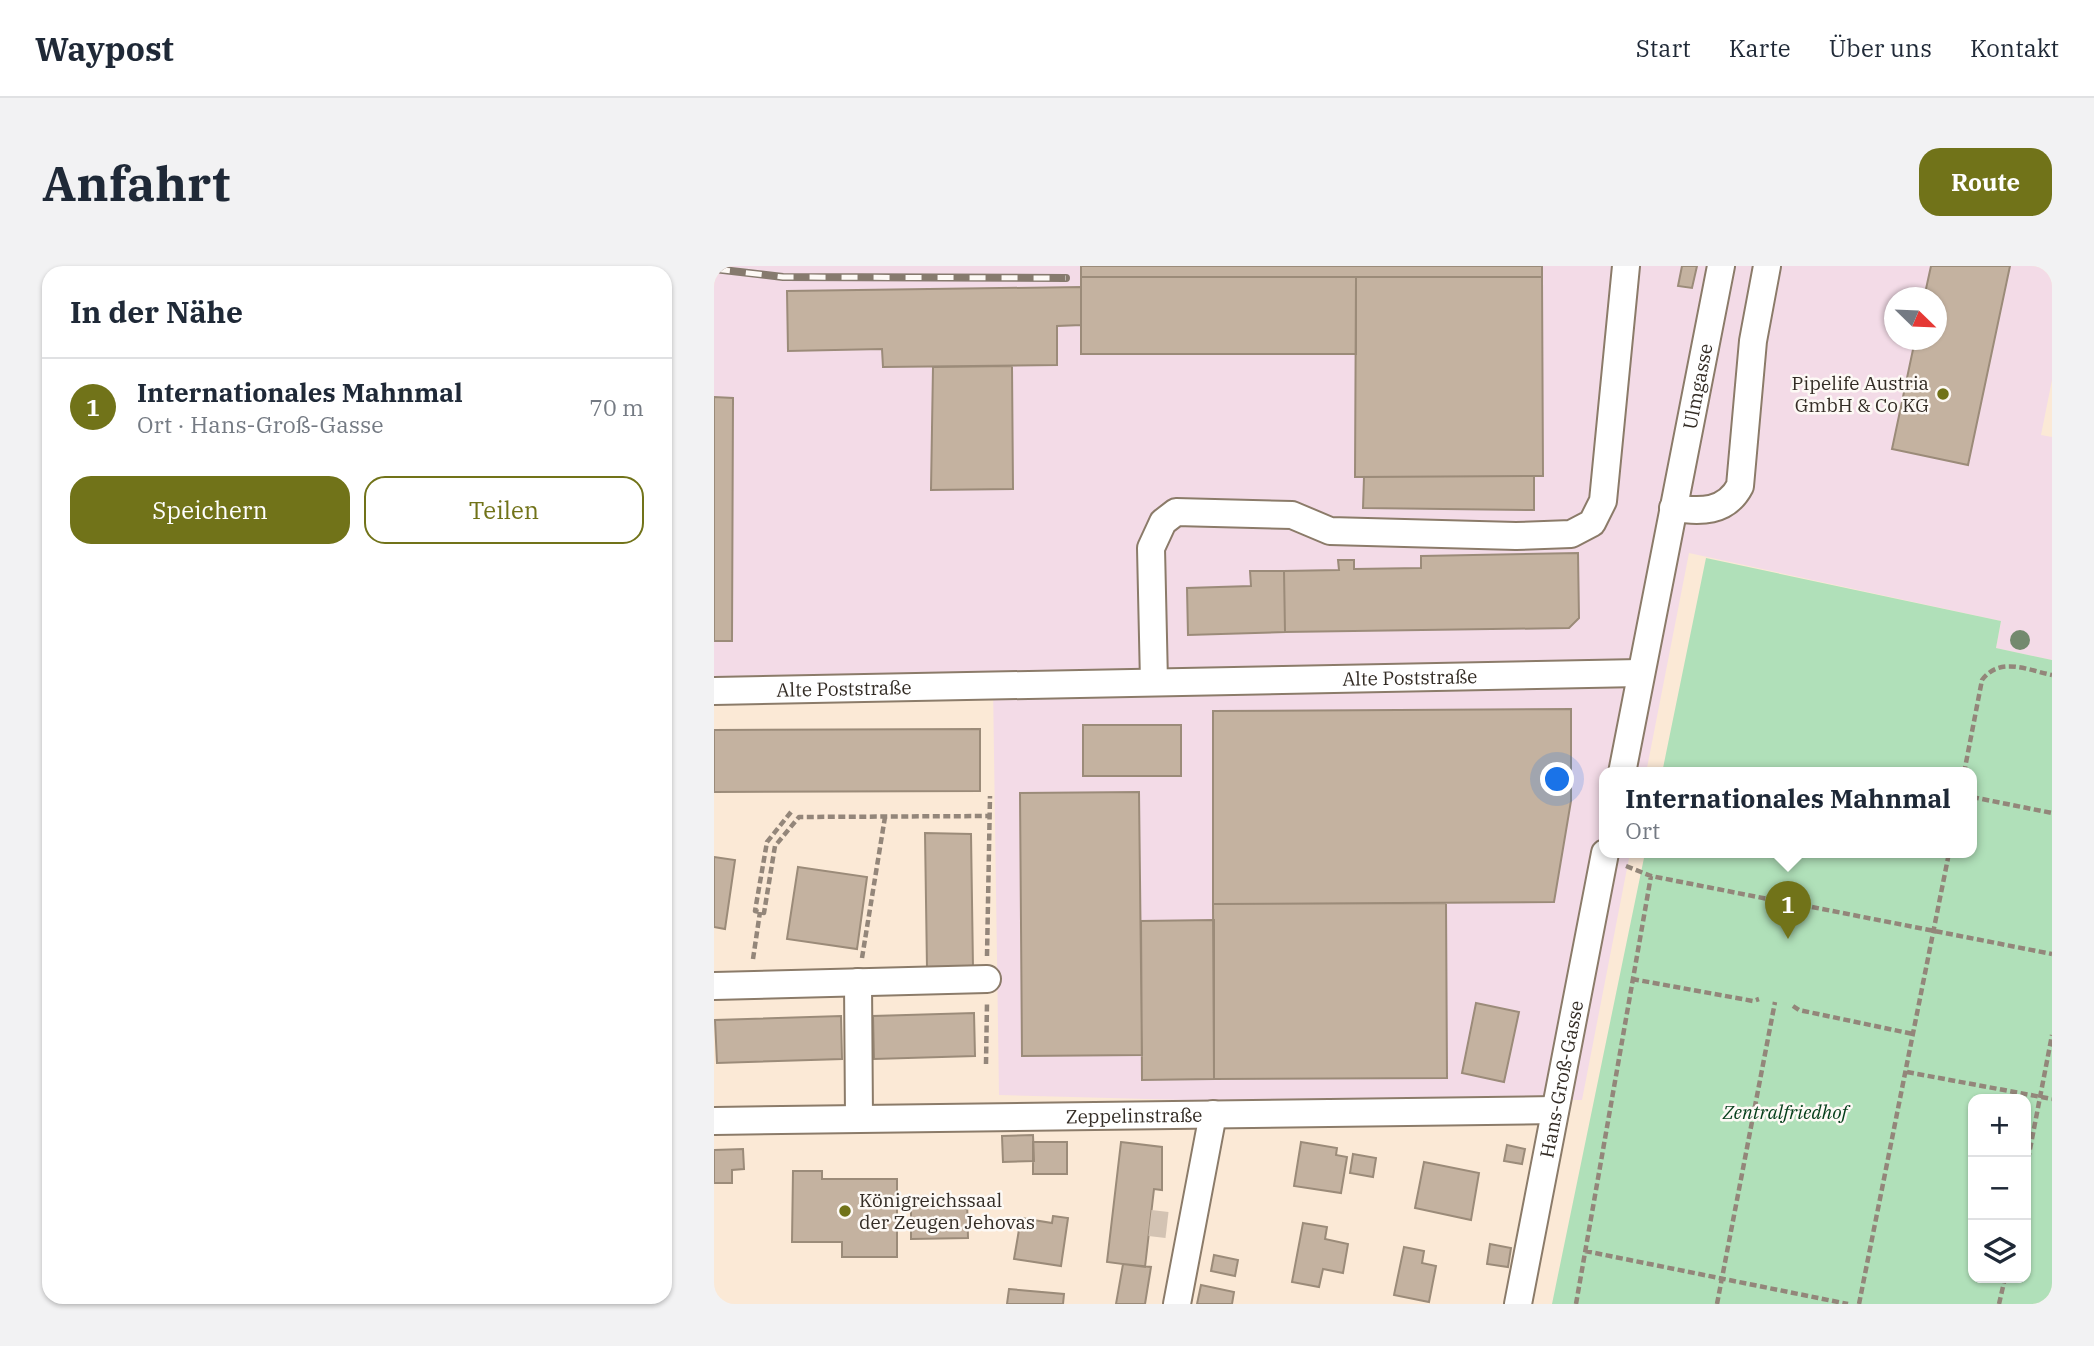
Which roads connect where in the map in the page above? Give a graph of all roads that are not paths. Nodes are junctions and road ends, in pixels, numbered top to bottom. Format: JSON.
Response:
{"nodes":[{"id":1,"x":1626,"y":266,"type":"edge"},
{"id":2,"x":1721,"y":266,"type":"edge"},
{"id":3,"x":1767,"y":266,"type":"edge"},
{"id":4,"x":1673,"y":508,"type":"junction"},
{"id":5,"x":1640,"y":673,"type":"junction"},
{"id":6,"x":1154,"y":682,"type":"junction"},
{"id":7,"x":714,"y":691,"type":"edge"},
{"id":8,"x":1623,"y":767,"type":"edge"},
{"id":9,"x":1605,"y":858,"type":"edge"},
{"id":10,"x":987,"y":979,"type":"road end"},
{"id":11,"x":858,"y":982,"type":"junction"},
{"id":12,"x":714,"y":986,"type":"edge"},
{"id":13,"x":1555,"y":1110,"type":"junction"},
{"id":14,"x":1213,"y":1114,"type":"junction"},
{"id":15,"x":859,"y":1117,"type":"junction"},
{"id":16,"x":714,"y":1121,"type":"edge"},
{"id":17,"x":1177,"y":1304,"type":"edge"},
{"id":18,"x":1518,"y":1304,"type":"edge"}],
"edges":[{"from":1,"to":6,"type":"street"},
{"from":2,"to":4,"type":"street","name":"Ulmgasse"},
{"from":3,"to":4,"type":"street"},
{"from":4,"to":5,"type":"street"},
{"from":5,"to":6,"type":"street","name":"Alte Poststraße"},
{"from":5,"to":8,"type":"street"},
{"from":6,"to":7,"type":"street","name":"Alte Poststraße"},
{"from":9,"to":13,"type":"street","name":"Hans-Groß-Gasse"},
{"from":10,"to":11,"type":"street"},
{"from":11,"to":12,"type":"street"},
{"from":11,"to":15,"type":"street"},
{"from":13,"to":14,"type":"street","name":"Zeppelinstraße"},
{"from":13,"to":18,"type":"street","name":"Hans-Groß-Gasse"},
{"from":14,"to":15,"type":"street","name":"Zeppelinstraße"},
{"from":14,"to":17,"type":"street"},
{"from":15,"to":16,"type":"street","name":"Zeppelinstraße"}]}
